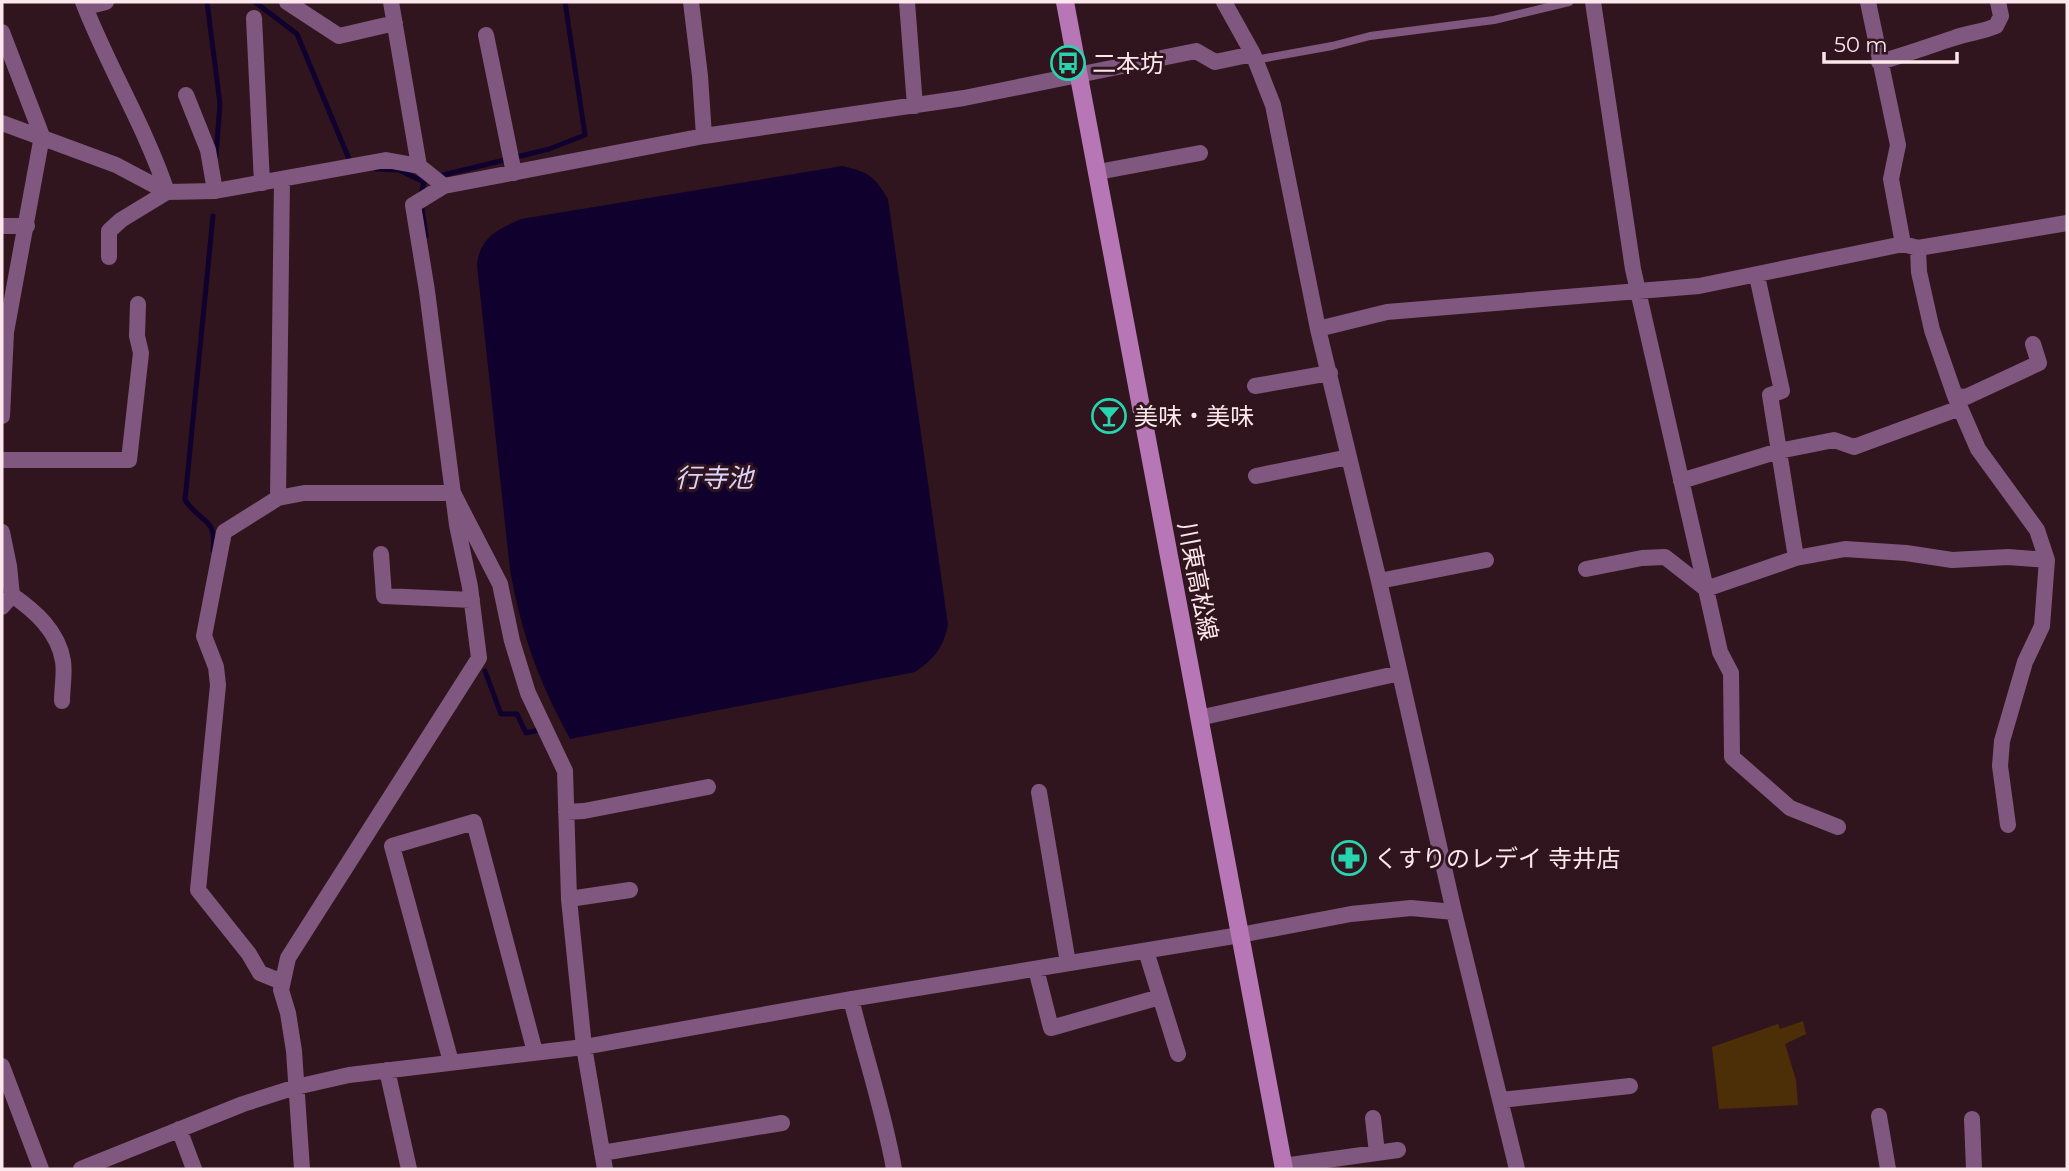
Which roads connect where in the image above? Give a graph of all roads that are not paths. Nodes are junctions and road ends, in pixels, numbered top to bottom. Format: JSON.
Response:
{"nodes":[{"id":1,"x":106,"y":2,"type":"edge"},
{"id":2,"x":287,"y":2,"type":"edge"},
{"id":3,"x":391,"y":2,"type":"edge"},
{"id":4,"x":691,"y":2,"type":"edge"},
{"id":5,"x":907,"y":2,"type":"edge"},
{"id":6,"x":1065,"y":2,"type":"edge"},
{"id":7,"x":1224,"y":2,"type":"edge"},
{"id":8,"x":1569,"y":2,"type":"edge"},
{"id":9,"x":1593,"y":2,"type":"edge"},
{"id":10,"x":1868,"y":2,"type":"edge"},
{"id":11,"x":1998,"y":2,"type":"edge"},
{"id":12,"x":85,"y":5,"type":"edge"},
{"id":13,"x":254,"y":18,"type":"dead end"},
{"id":14,"x":395,"y":23,"type":"junction"},
{"id":15,"x":2,"y":32,"type":"edge"},
{"id":16,"x":486,"y":35,"type":"dead end"},
{"id":17,"x":1254,"y":57,"type":"junction"},
{"id":18,"x":1879,"y":62,"type":"junction"},
{"id":19,"x":1080,"y":73,"type":"junction"},
{"id":20,"x":186,"y":95,"type":"dead end"},
{"id":21,"x":915,"y":106,"type":"junction"},
{"id":22,"x":2,"y":123,"type":"edge"},
{"id":23,"x":42,"y":136,"type":"junction"},
{"id":24,"x":704,"y":136,"type":"junction"},
{"id":25,"x":1200,"y":153,"type":"dead end"},
{"id":26,"x":512,"y":164,"type":"junction"},
{"id":27,"x":1098,"y":172,"type":"junction"},
{"id":28,"x":433,"y":177,"type":"junction"},
{"id":29,"x":282,"y":179,"type":"junction"},
{"id":30,"x":262,"y":183,"type":"junction"},
{"id":31,"x":215,"y":191,"type":"junction"},
{"id":32,"x":167,"y":192,"type":"junction"},
{"id":33,"x":2067,"y":223,"type":"edge"},
{"id":34,"x":2,"y":226,"type":"edge"},
{"id":35,"x":27,"y":226,"type":"junction"},
{"id":36,"x":1911,"y":246,"type":"junction"},
{"id":37,"x":109,"y":257,"type":"dead end"},
{"id":38,"x":1757,"y":276,"type":"junction"},
{"id":39,"x":1640,"y":293,"type":"junction"},
{"id":40,"x":138,"y":304,"type":"dead end"},
{"id":41,"x":1318,"y":329,"type":"junction"},
{"id":42,"x":2033,"y":344,"type":"dead end"},
{"id":43,"x":1330,"y":373,"type":"junction"},
{"id":44,"x":1255,"y":386,"type":"dead end"},
{"id":45,"x":1957,"y":402,"type":"junction"},
{"id":46,"x":2,"y":416,"type":"edge"},
{"id":47,"x":1779,"y":450,"type":"junction"},
{"id":48,"x":1349,"y":457,"type":"junction"},
{"id":49,"x":2,"y":460,"type":"edge"},
{"id":50,"x":1256,"y":477,"type":"dead end"},
{"id":51,"x":1681,"y":481,"type":"junction"},
{"id":52,"x":453,"y":493,"type":"junction"},
{"id":53,"x":278,"y":498,"type":"junction"},
{"id":54,"x":2,"y":532,"type":"edge"},
{"id":55,"x":381,"y":554,"type":"dead end"},
{"id":56,"x":1796,"y":558,"type":"junction"},
{"id":57,"x":1486,"y":560,"type":"dead end"},
{"id":58,"x":2047,"y":560,"type":"junction"},
{"id":59,"x":1586,"y":569,"type":"dead end"},
{"id":60,"x":1379,"y":581,"type":"junction"},
{"id":61,"x":1706,"y":589,"type":"junction"},
{"id":62,"x":472,"y":600,"type":"junction"},
{"id":63,"x":7,"y":601,"type":"edge"},
{"id":64,"x":1400,"y":673,"type":"junction"},
{"id":65,"x":62,"y":701,"type":"dead end"},
{"id":66,"x":1199,"y":718,"type":"junction"},
{"id":67,"x":708,"y":787,"type":"dead end"},
{"id":68,"x":1039,"y":792,"type":"dead end"},
{"id":69,"x":566,"y":812,"type":"junction"},
{"id":70,"x":2008,"y":825,"type":"dead end"},
{"id":71,"x":1838,"y":827,"type":"dead end"},
{"id":72,"x":630,"y":890,"type":"dead end"},
{"id":73,"x":569,"y":899,"type":"junction"},
{"id":74,"x":1454,"y":912,"type":"junction"},
{"id":75,"x":1240,"y":935,"type":"junction"},
{"id":76,"x":1146,"y":951,"type":"junction"},
{"id":77,"x":1068,"y":963,"type":"junction"},
{"id":78,"x":1036,"y":968,"type":"junction"},
{"id":79,"x":282,"y":982,"type":"junction"},
{"id":80,"x":1160,"y":997,"type":"junction"},
{"id":81,"x":851,"y":999,"type":"junction"},
{"id":82,"x":584,"y":1047,"type":"junction"},
{"id":83,"x":536,"y":1052,"type":"junction"},
{"id":84,"x":1178,"y":1054,"type":"dead end"},
{"id":85,"x":452,"y":1062,"type":"junction"},
{"id":86,"x":2,"y":1066,"type":"edge"},
{"id":87,"x":387,"y":1070,"type":"junction"},
{"id":88,"x":1630,"y":1086,"type":"dead end"},
{"id":89,"x":296,"y":1087,"type":"junction"},
{"id":90,"x":6,"y":1092,"type":"edge"},
{"id":91,"x":1501,"y":1100,"type":"junction"},
{"id":92,"x":1879,"y":1116,"type":"dead end"},
{"id":93,"x":1373,"y":1118,"type":"dead end"},
{"id":94,"x":1972,"y":1119,"type":"dead end"},
{"id":95,"x":782,"y":1123,"type":"dead end"},
{"id":96,"x":179,"y":1129,"type":"junction"},
{"id":97,"x":1398,"y":1150,"type":"dead end"},
{"id":98,"x":602,"y":1153,"type":"junction"},
{"id":99,"x":1377,"y":1153,"type":"junction"},
{"id":100,"x":1284,"y":1168,"type":"edge"},
{"id":101,"x":41,"y":1169,"type":"edge"},
{"id":102,"x":81,"y":1169,"type":"edge"},
{"id":103,"x":194,"y":1169,"type":"edge"},
{"id":104,"x":302,"y":1169,"type":"edge"},
{"id":105,"x":409,"y":1169,"type":"edge"},
{"id":106,"x":605,"y":1169,"type":"edge"},
{"id":107,"x":894,"y":1169,"type":"edge"},
{"id":108,"x":1517,"y":1169,"type":"edge"},
{"id":109,"x":1888,"y":1169,"type":"edge"},
{"id":110,"x":1974,"y":1169,"type":"edge"}],
"edges":[{"from":1,"to":12,"type":"street"},
{"from":2,"to":14,"type":"street"},
{"from":3,"to":14,"type":"street"},
{"from":4,"to":24,"type":"street"},
{"from":5,"to":21,"type":"street"},
{"from":6,"to":19,"type":"main road","name":"川東高松線"},
{"from":7,"to":17,"type":"street"},
{"from":8,"to":17,"type":"lane"},
{"from":9,"to":39,"type":"street"},
{"from":10,"to":18,"type":"street"},
{"from":11,"to":18,"type":"street"},
{"from":12,"to":32,"type":"street"},
{"from":13,"to":30,"type":"street"},
{"from":14,"to":28,"type":"street"},
{"from":15,"to":23,"type":"street"},
{"from":16,"to":26,"type":"street"},
{"from":17,"to":19,"type":"street"},
{"from":17,"to":41,"type":"street"},
{"from":18,"to":36,"type":"street"},
{"from":19,"to":21,"type":"street"},
{"from":19,"to":27,"type":"main road","name":"川東高松線"},
{"from":20,"to":31,"type":"street"},
{"from":21,"to":24,"type":"street"},
{"from":22,"to":23,"type":"street"},
{"from":23,"to":32,"type":"street"},
{"from":23,"to":35,"type":"street"},
{"from":24,"to":26,"type":"street"},
{"from":25,"to":27,"type":"street"},
{"from":26,"to":28,"type":"street"},
{"from":27,"to":66,"type":"main road","name":"川東高松線"},
{"from":28,"to":29,"type":"street"},
{"from":28,"to":52,"type":"street"},
{"from":29,"to":30,"type":"street"},
{"from":29,"to":53,"type":"street"},
{"from":30,"to":31,"type":"street"},
{"from":31,"to":32,"type":"street"},
{"from":32,"to":37,"type":"street"},
{"from":33,"to":36,"type":"street"},
{"from":34,"to":35,"type":"street"},
{"from":35,"to":46,"type":"street"},
{"from":36,"to":38,"type":"street"},
{"from":36,"to":45,"type":"street"},
{"from":38,"to":39,"type":"street"},
{"from":38,"to":47,"type":"street"},
{"from":39,"to":41,"type":"street"},
{"from":39,"to":51,"type":"street"},
{"from":40,"to":49,"type":"street"},
{"from":41,"to":43,"type":"street"},
{"from":42,"to":45,"type":"street"},
{"from":43,"to":44,"type":"street"},
{"from":43,"to":48,"type":"street"},
{"from":45,"to":47,"type":"street"},
{"from":45,"to":58,"type":"street"},
{"from":47,"to":51,"type":"street"},
{"from":47,"to":56,"type":"street"},
{"from":48,"to":50,"type":"street"},
{"from":48,"to":60,"type":"street"},
{"from":51,"to":61,"type":"street"},
{"from":52,"to":53,"type":"street"},
{"from":52,"to":62,"type":"street"},
{"from":52,"to":69,"type":"street"},
{"from":53,"to":79,"type":"street"},
{"from":54,"to":63,"type":"street"},
{"from":55,"to":62,"type":"street"},
{"from":56,"to":58,"type":"street"},
{"from":56,"to":61,"type":"street"},
{"from":57,"to":60,"type":"street"},
{"from":58,"to":70,"type":"street"},
{"from":59,"to":61,"type":"street"},
{"from":60,"to":64,"type":"street"},
{"from":61,"to":71,"type":"street"},
{"from":62,"to":79,"type":"street"},
{"from":63,"to":65,"type":"street"},
{"from":64,"to":66,"type":"street"},
{"from":64,"to":74,"type":"street"},
{"from":66,"to":75,"type":"main road","name":"川東高松線"},
{"from":67,"to":69,"type":"street"},
{"from":68,"to":77,"type":"street"},
{"from":69,"to":73,"type":"street"},
{"from":72,"to":73,"type":"street"},
{"from":73,"to":82,"type":"street"},
{"from":74,"to":75,"type":"street"},
{"from":74,"to":91,"type":"street"},
{"from":75,"to":76,"type":"street"},
{"from":75,"to":100,"type":"main road","name":"川東高松線"},
{"from":76,"to":77,"type":"street"},
{"from":76,"to":80,"type":"street"},
{"from":77,"to":78,"type":"street"},
{"from":78,"to":80,"type":"street"},
{"from":78,"to":81,"type":"street"},
{"from":79,"to":89,"type":"street"},
{"from":80,"to":84,"type":"street"},
{"from":81,"to":82,"type":"street"},
{"from":81,"to":107,"type":"street"},
{"from":82,"to":83,"type":"street"},
{"from":82,"to":98,"type":"street"},
{"from":83,"to":85,"type":"street"},
{"from":83,"to":85,"type":"street"},
{"from":85,"to":87,"type":"street"},
{"from":86,"to":90,"type":"street"},
{"from":87,"to":89,"type":"street"},
{"from":87,"to":105,"type":"street"},
{"from":88,"to":91,"type":"street"},
{"from":89,"to":96,"type":"street"},
{"from":89,"to":104,"type":"street"},
{"from":90,"to":101,"type":"street"},
{"from":91,"to":108,"type":"street"},
{"from":92,"to":109,"type":"street"},
{"from":93,"to":99,"type":"street"},
{"from":94,"to":110,"type":"street"},
{"from":95,"to":98,"type":"street"},
{"from":96,"to":102,"type":"street"},
{"from":96,"to":103,"type":"street"},
{"from":97,"to":99,"type":"street"},
{"from":98,"to":106,"type":"street"},
{"from":99,"to":100,"type":"street"}]}
